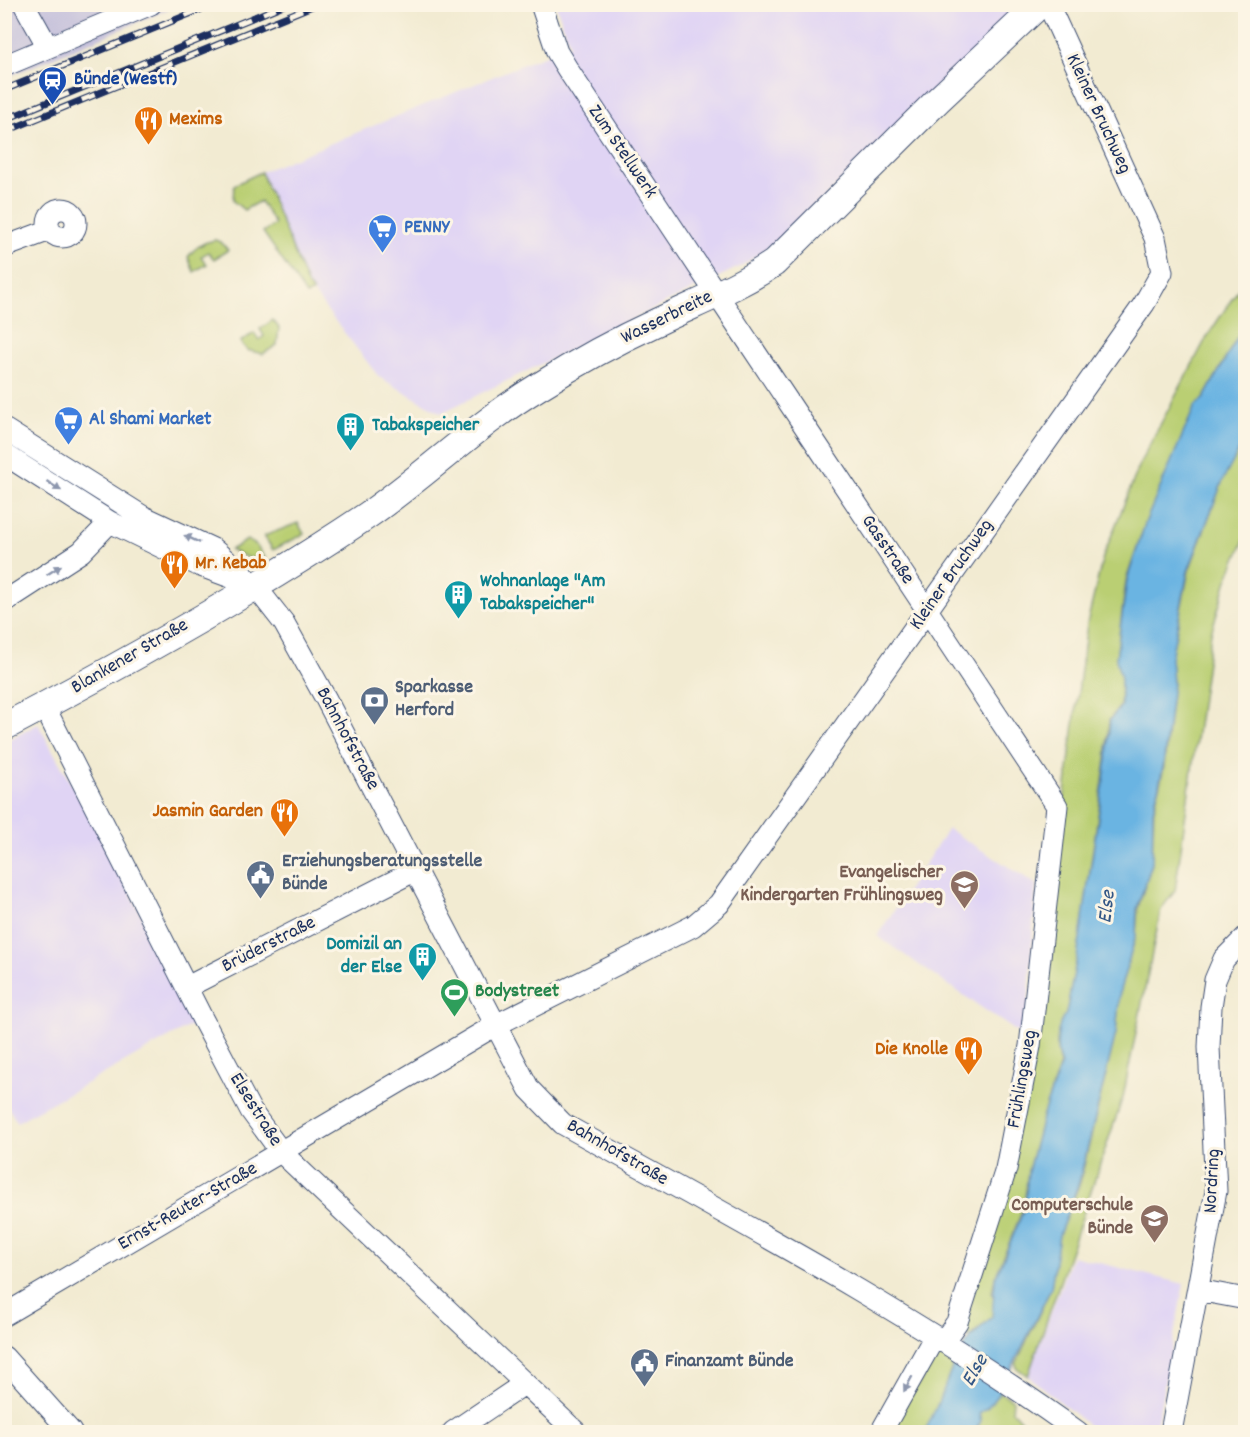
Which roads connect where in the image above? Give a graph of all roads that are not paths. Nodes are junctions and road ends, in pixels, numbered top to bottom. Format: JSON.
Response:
{"nodes":[{"id":1,"x":24,"y":4,"type":"edge"},
{"id":2,"x":151,"y":4,"type":"edge"},
{"id":3,"x":541,"y":4,"type":"edge"},
{"id":4,"x":1040,"y":4,"type":"edge"},
{"id":5,"x":1048,"y":4,"type":"edge"},
{"id":6,"x":48,"y":47,"type":"junction"},
{"id":7,"x":4,"y":66,"type":"edge"},
{"id":8,"x":50,"y":230,"type":"dead end"},
{"id":9,"x":4,"y":247,"type":"edge"},
{"id":10,"x":718,"y":294,"type":"junction"},
{"id":11,"x":4,"y":429,"type":"edge"},
{"id":12,"x":4,"y":454,"type":"edge"},
{"id":13,"x":110,"y":522,"type":"junction"},
{"id":14,"x":255,"y":586,"type":"junction"},
{"id":15,"x":4,"y":602,"type":"edge"},
{"id":16,"x":927,"y":610,"type":"junction"},
{"id":17,"x":44,"y":706,"type":"junction"},
{"id":18,"x":4,"y":727,"type":"edge"},
{"id":19,"x":1057,"y":806,"type":"joint"},
{"id":20,"x":416,"y":870,"type":"junction"},
{"id":21,"x":1245,"y":937,"type":"edge"},
{"id":22,"x":187,"y":987,"type":"junction"},
{"id":23,"x":494,"y":1026,"type":"junction"},
{"id":24,"x":281,"y":1152,"type":"junction"},
{"id":25,"x":1198,"y":1290,"type":"junction"},
{"id":26,"x":1245,"y":1299,"type":"edge"},
{"id":27,"x":4,"y":1314,"type":"edge"},
{"id":28,"x":944,"y":1342,"type":"junction"},
{"id":29,"x":4,"y":1357,"type":"edge"},
{"id":30,"x":524,"y":1384,"type":"junction"},
{"id":31,"x":71,"y":1432,"type":"edge"},
{"id":32,"x":453,"y":1432,"type":"edge"},
{"id":33,"x":576,"y":1432,"type":"edge"},
{"id":34,"x":881,"y":1432,"type":"edge"},
{"id":35,"x":1078,"y":1432,"type":"edge"},
{"id":36,"x":1171,"y":1432,"type":"edge"}],
"edges":[{"from":1,"to":6,"type":"street"},
{"from":2,"to":6,"type":"street"},
{"from":3,"to":10,"type":"street","name":"Zum Stellwerk"},
{"from":4,"to":10,"type":"main road","name":"Wasserbreite"},
{"from":5,"to":16,"type":"street","name":"Kleiner Bruchweg"},
{"from":6,"to":7,"type":"street"},
{"from":8,"to":9,"type":"street"},
{"from":10,"to":14,"type":"main road","name":"Wasserbreite"},
{"from":10,"to":16,"type":"street","name":"Gasstraße"},
{"from":14,"to":11,"type":"street","name":"Bahnhofstraße","one_way":true},
{"from":12,"to":13,"type":"street","one_way":true},
{"from":13,"to":14,"type":"street"},
{"from":15,"to":13,"type":"street","one_way":true},
{"from":14,"to":17,"type":"main road","name":"Blankener Straße"},
{"from":14,"to":20,"type":"street","name":"Bahnhofstraße"},
{"from":16,"to":19,"type":"street","name":"Gasstraße"},
{"from":16,"to":23,"type":"street","name":"Kleiner Bruchweg"},
{"from":17,"to":18,"type":"main road","name":"Blankener Straße"},
{"from":17,"to":22,"type":"street","name":"Elsestraße"},
{"from":19,"to":28,"type":"street","name":"Frühlingsweg"},
{"from":20,"to":22,"type":"street","name":"Brüderstraße"},
{"from":20,"to":23,"type":"street","name":"Bahnhofstraße"},
{"from":21,"to":25,"type":"street","name":"Nordring"},
{"from":22,"to":24,"type":"street","name":"Elsestraße"},
{"from":23,"to":24,"type":"street","name":"Ernst-Reuter-Straße"},
{"from":23,"to":28,"type":"street","name":"Bahnhofstraße"},
{"from":24,"to":27,"type":"street","name":"Ernst-Reuter-Straße"},
{"from":24,"to":30,"type":"street","name":"Elsestraße"},
{"from":25,"to":26,"type":"street"},
{"from":25,"to":36,"type":"street","name":"Nordring"},
{"from":28,"to":34,"type":"street","name":"Frühlingsweg","one_way":true},
{"from":28,"to":35,"type":"street","name":"Bahnhofstraße"},
{"from":29,"to":31,"type":"street"},
{"from":30,"to":32,"type":"street"},
{"from":30,"to":33,"type":"street","name":"Elsestraße"}]}
